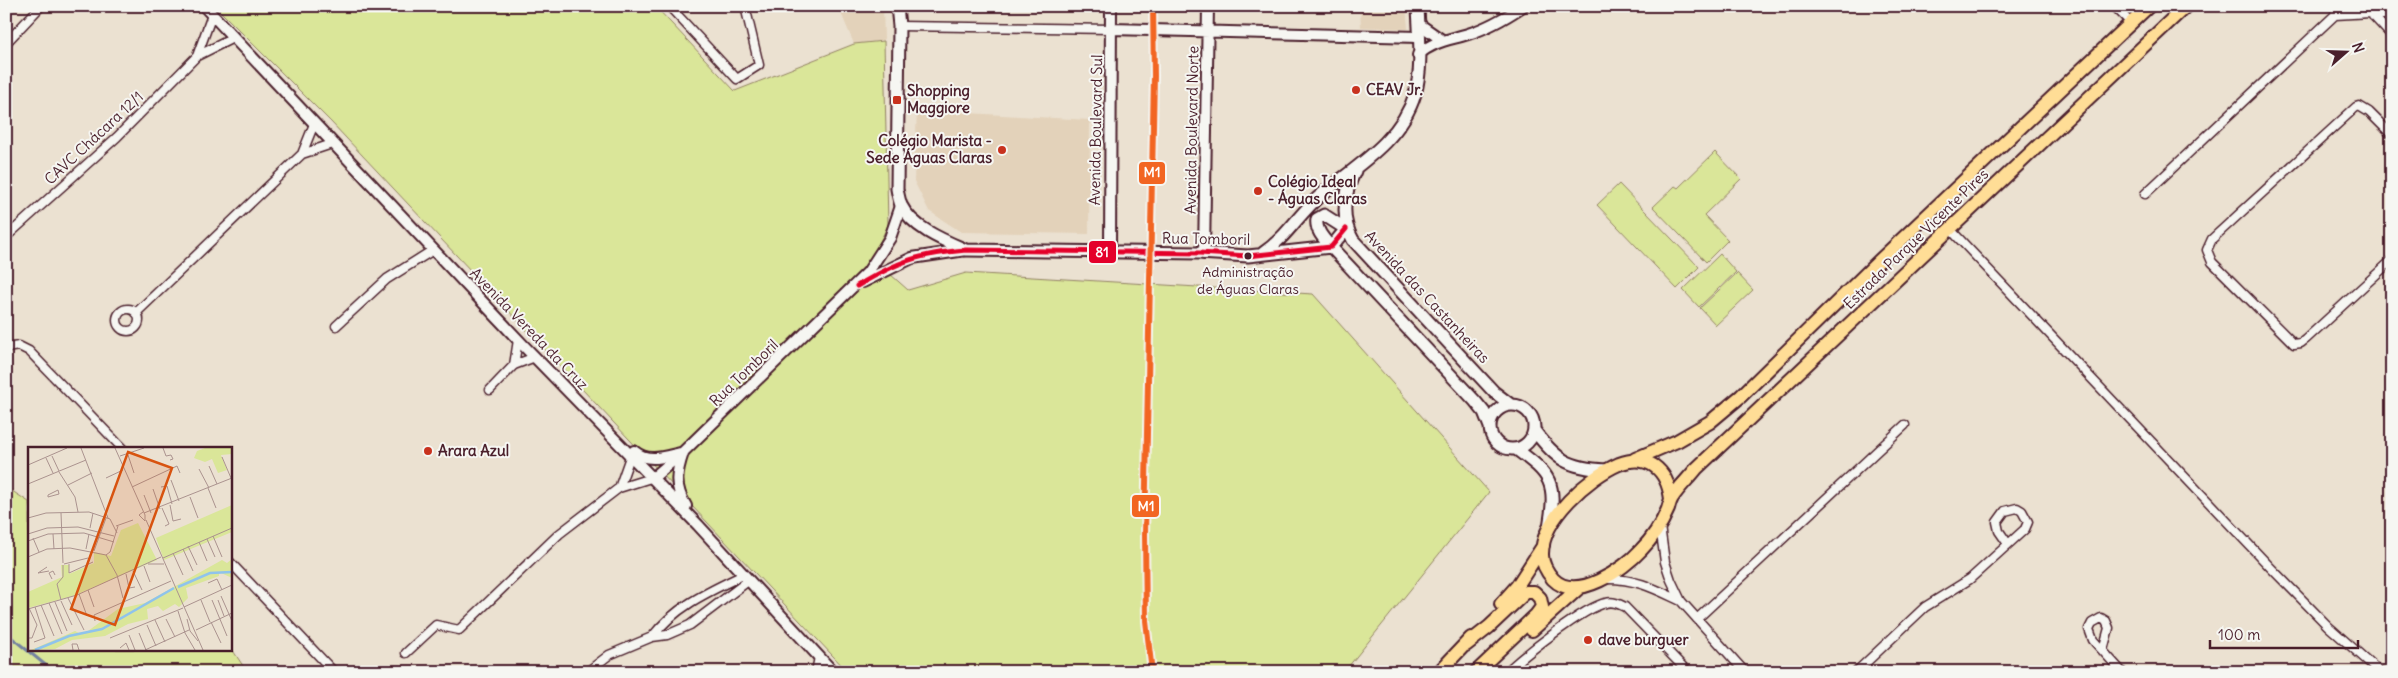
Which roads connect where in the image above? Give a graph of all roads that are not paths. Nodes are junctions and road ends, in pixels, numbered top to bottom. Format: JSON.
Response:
{"nodes":[{"id":1,"x":41,"y":6,"type":"edge"},
{"id":2,"x":204,"y":6,"type":"edge"},
{"id":3,"x":669,"y":6,"type":"edge"},
{"id":4,"x":745,"y":6,"type":"edge"},
{"id":5,"x":897,"y":6,"type":"edge"},
{"id":6,"x":1111,"y":6,"type":"edge"},
{"id":7,"x":1208,"y":6,"type":"edge"},
{"id":8,"x":1418,"y":6,"type":"edge"},
{"id":9,"x":1523,"y":6,"type":"edge"},
{"id":10,"x":2114,"y":6,"type":"edge"},
{"id":11,"x":2149,"y":6,"type":"edge"},
{"id":12,"x":2186,"y":6,"type":"edge"},
{"id":13,"x":2364,"y":6,"type":"edge"},
{"id":14,"x":2336,"y":10,"type":"edge"},
{"id":15,"x":2392,"y":14,"type":"edge"},
{"id":16,"x":212,"y":15,"type":"junction"},
{"id":17,"x":2371,"y":15,"type":"junction"},
{"id":18,"x":1419,"y":24,"type":"junction"},
{"id":19,"x":2132,"y":24,"type":"junction"},
{"id":20,"x":899,"y":26,"type":"junction"},
{"id":21,"x":1112,"y":29,"type":"junction"},
{"id":22,"x":1209,"y":30,"type":"junction"},
{"id":23,"x":2392,"y":36,"type":"edge"},
{"id":24,"x":1418,"y":37,"type":"junction"},
{"id":25,"x":233,"y":38,"type":"junction"},
{"id":26,"x":1442,"y":40,"type":"junction"},
{"id":27,"x":6,"y":43,"type":"edge"},
{"id":28,"x":1418,"y":55,"type":"junction"},
{"id":29,"x":197,"y":56,"type":"junction"},
{"id":30,"x":314,"y":124,"type":"junction"},
{"id":31,"x":2392,"y":135,"type":"edge"},
{"id":32,"x":332,"y":144,"type":"junction"},
{"id":33,"x":302,"y":154,"type":"junction"},
{"id":34,"x":1355,"y":169,"type":"junction"},
{"id":35,"x":2145,"y":194,"type":"dead end"},
{"id":36,"x":901,"y":206,"type":"junction"},
{"id":37,"x":1346,"y":229,"type":"junction"},
{"id":38,"x":1950,"y":229,"type":"junction"},
{"id":39,"x":6,"y":237,"type":"edge"},
{"id":40,"x":1331,"y":247,"type":"junction"},
{"id":41,"x":434,"y":250,"type":"junction"},
{"id":42,"x":966,"y":250,"type":"junction"},
{"id":43,"x":1112,"y":253,"type":"junction"},
{"id":44,"x":1202,"y":254,"type":"junction"},
{"id":45,"x":1259,"y":255,"type":"junction"},
{"id":46,"x":2392,"y":260,"type":"edge"},
{"id":47,"x":854,"y":288,"type":"junction"},
{"id":48,"x":136,"y":313,"type":"junction"},
{"id":49,"x":336,"y":326,"type":"dead end"},
{"id":50,"x":518,"y":340,"type":"junction"},
{"id":51,"x":6,"y":348,"type":"edge"},
{"id":52,"x":535,"y":358,"type":"junction"},
{"id":53,"x":514,"y":365,"type":"junction"},
{"id":54,"x":490,"y":390,"type":"dead end"},
{"id":55,"x":1512,"y":404,"type":"junction"},
{"id":56,"x":598,"y":420,"type":"junction"},
{"id":57,"x":1905,"y":425,"type":"dead end"},
{"id":58,"x":1490,"y":427,"type":"junction"},
{"id":59,"x":1534,"y":430,"type":"junction"},
{"id":60,"x":121,"y":447,"type":"edge"},
{"id":61,"x":1516,"y":449,"type":"junction"},
{"id":62,"x":683,"y":452,"type":"junction"},
{"id":63,"x":631,"y":454,"type":"junction"},
{"id":64,"x":1635,"y":459,"type":"junction"},
{"id":65,"x":1606,"y":470,"type":"junction"},
{"id":66,"x":654,"y":478,"type":"junction"},
{"id":67,"x":619,"y":488,"type":"junction"},
{"id":68,"x":1671,"y":499,"type":"junction"},
{"id":69,"x":1659,"y":524,"type":"junction"},
{"id":70,"x":698,"y":525,"type":"junction"},
{"id":71,"x":1549,"y":528,"type":"junction"},
{"id":72,"x":2008,"y":544,"type":"junction"},
{"id":73,"x":1543,"y":546,"type":"junction"},
{"id":74,"x":231,"y":563,"type":"edge"},
{"id":75,"x":746,"y":578,"type":"junction"},
{"id":76,"x":1604,"y":578,"type":"junction"},
{"id":77,"x":1580,"y":587,"type":"junction"},
{"id":78,"x":1681,"y":602,"type":"junction"},
{"id":79,"x":1697,"y":619,"type":"junction"},
{"id":80,"x":652,"y":637,"type":"junction"},
{"id":81,"x":1466,"y":645,"type":"junction"},
{"id":82,"x":2103,"y":650,"type":"dead end"},
{"id":83,"x":406,"y":653,"type":"dead end"},
{"id":84,"x":818,"y":657,"type":"junction"},
{"id":85,"x":1739,"y":666,"type":"junction"},
{"id":86,"x":334,"y":672,"type":"edge"},
{"id":87,"x":587,"y":672,"type":"edge"},
{"id":88,"x":816,"y":672,"type":"edge"},
{"id":89,"x":832,"y":672,"type":"edge"},
{"id":90,"x":1439,"y":672,"type":"edge"},
{"id":91,"x":1476,"y":672,"type":"edge"},
{"id":92,"x":1482,"y":672,"type":"edge"},
{"id":93,"x":1506,"y":672,"type":"edge"},
{"id":94,"x":1688,"y":672,"type":"edge"},
{"id":95,"x":1733,"y":672,"type":"edge"},
{"id":96,"x":1745,"y":672,"type":"edge"},
{"id":97,"x":1856,"y":672,"type":"edge"},
{"id":98,"x":2122,"y":672,"type":"edge"},
{"id":99,"x":2380,"y":672,"type":"edge"}],
"edges":[{"from":1,"to":27,"type":"street"},
{"from":2,"to":16,"type":"street","name":"Avenida Vereda da Cruz"},
{"from":3,"to":4,"type":"street"},
{"from":5,"to":20,"type":"main road"},
{"from":6,"to":21,"type":"street","name":"Avenida Boulevard Sul"},
{"from":7,"to":22,"type":"street","name":"Avenida Boulevard Norte"},
{"from":8,"to":18,"type":"main road","name":"Avenida das Castanheiras"},
{"from":9,"to":26,"type":"street"},
{"from":10,"to":19,"type":"street"},
{"from":11,"to":19,"type":"main road","name":"Estrada Parque Vicente Pires"},
{"from":12,"to":38,"type":"main road","name":"Estrada Parque Vicente Pires"},
{"from":13,"to":17,"type":"street"},
{"from":14,"to":17,"type":"street"},
{"from":14,"to":35,"type":"street"},
{"from":15,"to":17,"type":"street"},
{"from":16,"to":25,"type":"street","name":"Avenida Vereda da Cruz"},
{"from":16,"to":29,"type":"street","name":"CAVC Chácara 12/1"},
{"from":17,"to":23,"type":"street"},
{"from":18,"to":24,"type":"main road","name":"Avenida das Castanheiras"},
{"from":18,"to":26,"type":"street"},
{"from":19,"to":64,"type":"main road","name":"Estrada Parque Vicente Pires"},
{"from":20,"to":21,"type":"street"},
{"from":20,"to":36,"type":"main road"},
{"from":21,"to":22,"type":"street"},
{"from":21,"to":43,"type":"street","name":"Avenida Boulevard Sul"},
{"from":22,"to":24,"type":"street"},
{"from":22,"to":44,"type":"street","name":"Avenida Boulevard Norte"},
{"from":24,"to":28,"type":"main road","name":"Avenida das Castanheiras"},
{"from":25,"to":29,"type":"street","name":"CAVC Chácara 12/1"},
{"from":25,"to":30,"type":"street","name":"Avenida Vereda da Cruz"},
{"from":26,"to":28,"type":"street"},
{"from":28,"to":34,"type":"main road","name":"Avenida das Castanheiras"},
{"from":29,"to":39,"type":"street","name":"CAVC Chácara 12/1"},
{"from":30,"to":32,"type":"street","name":"Avenida Vereda da Cruz"},
{"from":30,"to":33,"type":"street"},
{"from":31,"to":46,"type":"street"},
{"from":32,"to":33,"type":"street"},
{"from":32,"to":41,"type":"street","name":"Avenida Vereda da Cruz"},
{"from":33,"to":48,"type":"street"},
{"from":34,"to":37,"type":"main road","name":"Avenida das Castanheiras"},
{"from":34,"to":45,"type":"main road","name":"Avenida das Castanheiras"},
{"from":36,"to":42,"type":"main road","name":"Rua Tomboril"},
{"from":36,"to":47,"type":"street","name":"Rua Tomboril"},
{"from":37,"to":40,"type":"main road"},
{"from":37,"to":40,"type":"main road"},
{"from":37,"to":55,"type":"main road","name":"Avenida das Castanheiras"},
{"from":38,"to":68,"type":"main road","name":"Estrada Parque Vicente Pires"},
{"from":38,"to":99,"type":"street"},
{"from":40,"to":45,"type":"main road","name":"Rua Tomboril"},
{"from":40,"to":58,"type":"main road"},
{"from":41,"to":49,"type":"street"},
{"from":41,"to":50,"type":"street","name":"Avenida Vereda da Cruz"},
{"from":42,"to":43,"type":"main road","name":"Rua Tomboril"},
{"from":42,"to":47,"type":"street","name":"Rua Tomboril"},
{"from":43,"to":44,"type":"main road","name":"Rua Tomboril"},
{"from":44,"to":45,"type":"main road","name":"Rua Tomboril"},
{"from":47,"to":62,"type":"street","name":"Rua Tomboril"},
{"from":48,"to":48,"type":"street"},
{"from":50,"to":52,"type":"street","name":"Avenida Vereda da Cruz"},
{"from":50,"to":53,"type":"street"},
{"from":51,"to":60,"type":"street"},
{"from":52,"to":53,"type":"street"},
{"from":52,"to":56,"type":"street","name":"Avenida Vereda da Cruz"},
{"from":53,"to":54,"type":"street"},
{"from":55,"to":58,"type":"main road"},
{"from":55,"to":59,"type":"main road"},
{"from":56,"to":62,"type":"street"},
{"from":56,"to":63,"type":"street","name":"Avenida Vereda da Cruz"},
{"from":57,"to":79,"type":"street"},
{"from":58,"to":61,"type":"main road"},
{"from":59,"to":61,"type":"main road"},
{"from":59,"to":65,"type":"main road"},
{"from":61,"to":71,"type":"main road"},
{"from":62,"to":66,"type":"street","name":"Rua Tomboril"},
{"from":62,"to":70,"type":"street"},
{"from":63,"to":66,"type":"street","name":"Avenida Vereda da Cruz"},
{"from":63,"to":67,"type":"street"},
{"from":64,"to":65,"type":"main road"},
{"from":64,"to":68,"type":"main road"},
{"from":65,"to":71,"type":"main road"},
{"from":66,"to":67,"type":"street"},
{"from":66,"to":70,"type":"street","name":"Avenida Vereda da Cruz"},
{"from":67,"to":83,"type":"street"},
{"from":68,"to":69,"type":"main road"},
{"from":69,"to":76,"type":"main road"},
{"from":69,"to":78,"type":"street"},
{"from":70,"to":75,"type":"street","name":"Avenida Vereda da Cruz"},
{"from":71,"to":73,"type":"main road"},
{"from":72,"to":72,"type":"street"},
{"from":72,"to":97,"type":"street"},
{"from":73,"to":77,"type":"main road"},
{"from":73,"to":81,"type":"main road"},
{"from":74,"to":86,"type":"street"},
{"from":75,"to":80,"type":"street"},
{"from":75,"to":80,"type":"street"},
{"from":75,"to":84,"type":"street","name":"Avenida Vereda da Cruz"},
{"from":76,"to":77,"type":"main road"},
{"from":76,"to":78,"type":"street"},
{"from":77,"to":92,"type":"main road"},
{"from":78,"to":79,"type":"street"},
{"from":79,"to":85,"type":"street"},
{"from":80,"to":87,"type":"street"},
{"from":81,"to":90,"type":"main road"},
{"from":81,"to":91,"type":"main road"},
{"from":82,"to":98,"type":"street"},
{"from":84,"to":88,"type":"street"},
{"from":84,"to":89,"type":"street","name":"Avenida Vereda da Cruz"},
{"from":85,"to":95,"type":"street"},
{"from":85,"to":96,"type":"street"},
{"from":93,"to":94,"type":"street"}]}
